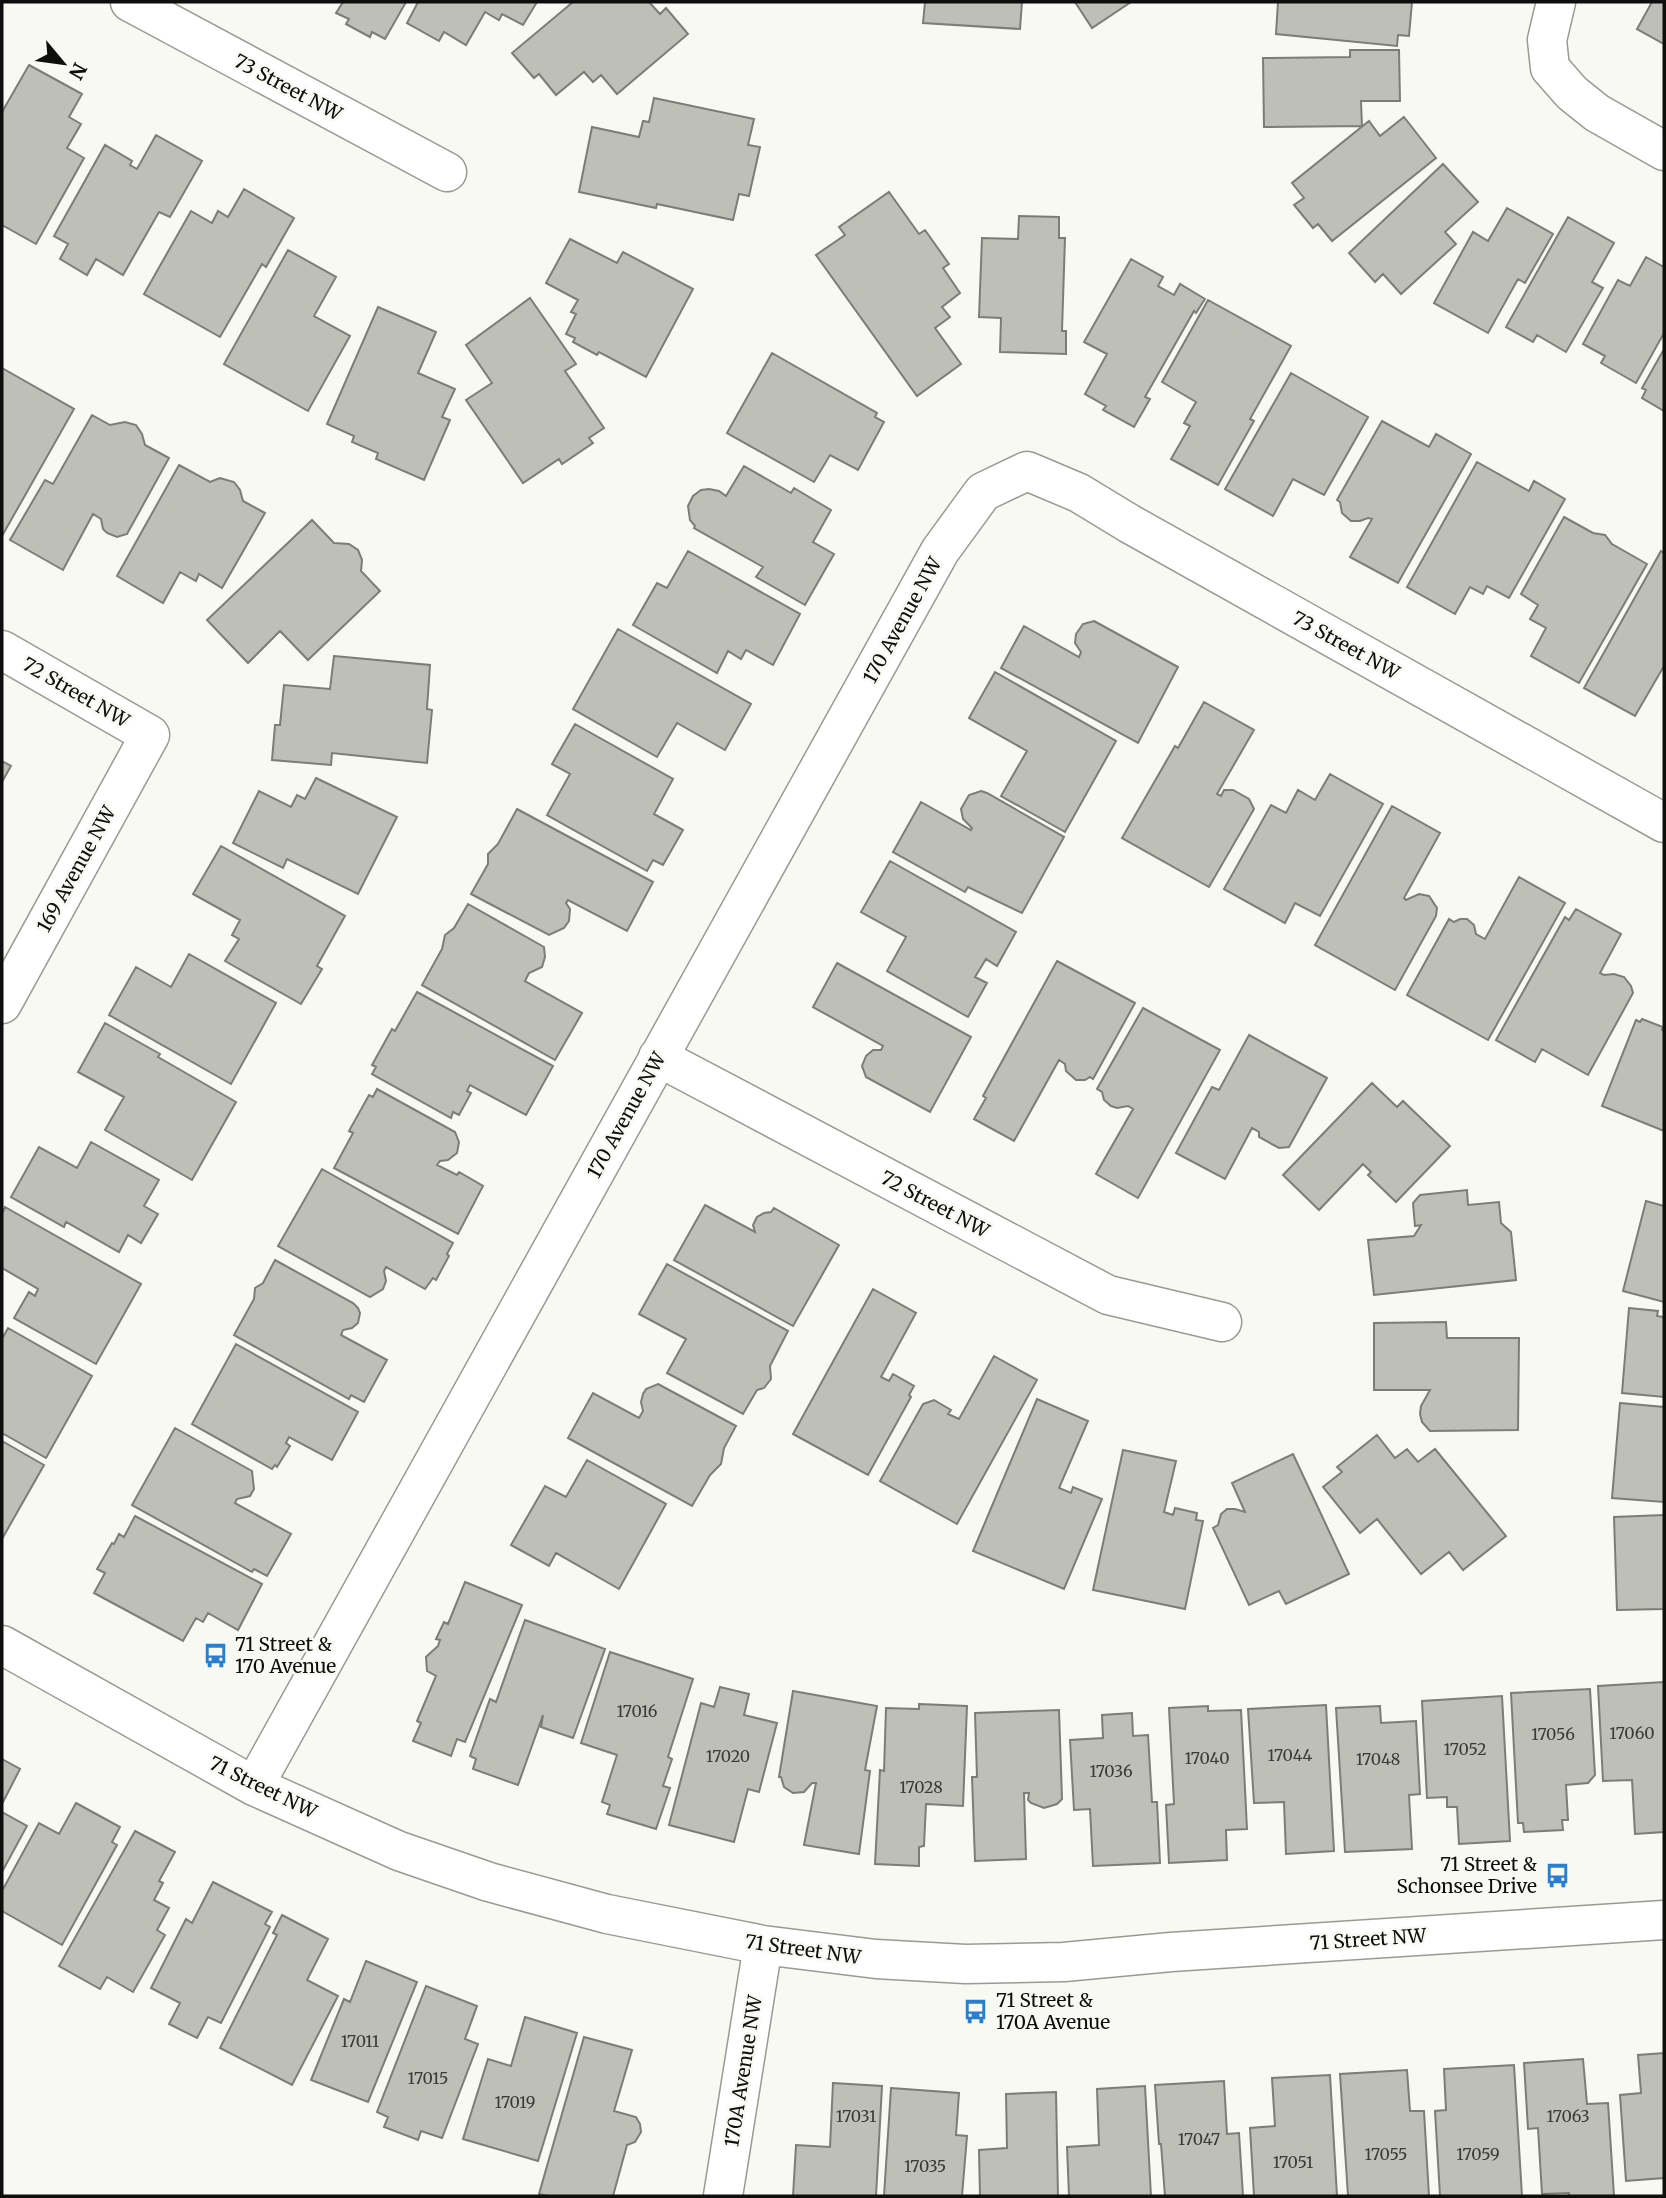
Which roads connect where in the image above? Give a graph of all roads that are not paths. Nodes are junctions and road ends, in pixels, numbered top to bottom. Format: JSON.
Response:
{"nodes":[{"id":1,"x":130,"y":2,"type":"edge"},
{"id":2,"x":1556,"y":2,"type":"edge"},
{"id":3,"x":1664,"y":151,"type":"edge"},
{"id":4,"x":447,"y":172,"type":"dead end"},
{"id":5,"x":1027,"y":471,"type":"joint"},
{"id":6,"x":2,"y":650,"type":"edge"},
{"id":7,"x":150,"y":735,"type":"joint"},
{"id":8,"x":1664,"y":823,"type":"edge"},
{"id":9,"x":2,"y":1004,"type":"edge"},
{"id":10,"x":658,"y":1057,"type":"junction"},
{"id":11,"x":1222,"y":1322,"type":"dead end"},
{"id":12,"x":2,"y":1646,"type":"edge"},
{"id":13,"x":254,"y":1786,"type":"junction"},
{"id":14,"x":1664,"y":1920,"type":"edge"},
{"id":15,"x":763,"y":1945,"type":"junction"},
{"id":16,"x":723,"y":2196,"type":"edge"}],
"edges":[{"from":1,"to":4,"type":"street","name":"73 Street NW"},
{"from":2,"to":3,"type":"street"},
{"from":5,"to":8,"type":"street","name":"73 Street NW"},
{"from":5,"to":10,"type":"street","name":"170 Avenue NW"},
{"from":6,"to":7,"type":"street","name":"72 Street NW"},
{"from":7,"to":9,"type":"street","name":"169 Avenue NW"},
{"from":10,"to":11,"type":"street","name":"72 Street NW"},
{"from":10,"to":13,"type":"street","name":"170 Avenue NW"},
{"from":12,"to":13,"type":"street","name":"71 Street NW"},
{"from":13,"to":15,"type":"street","name":"71 Street NW"},
{"from":14,"to":15,"type":"street","name":"71 Street NW"},
{"from":15,"to":16,"type":"street","name":"170A Avenue NW"}]}
